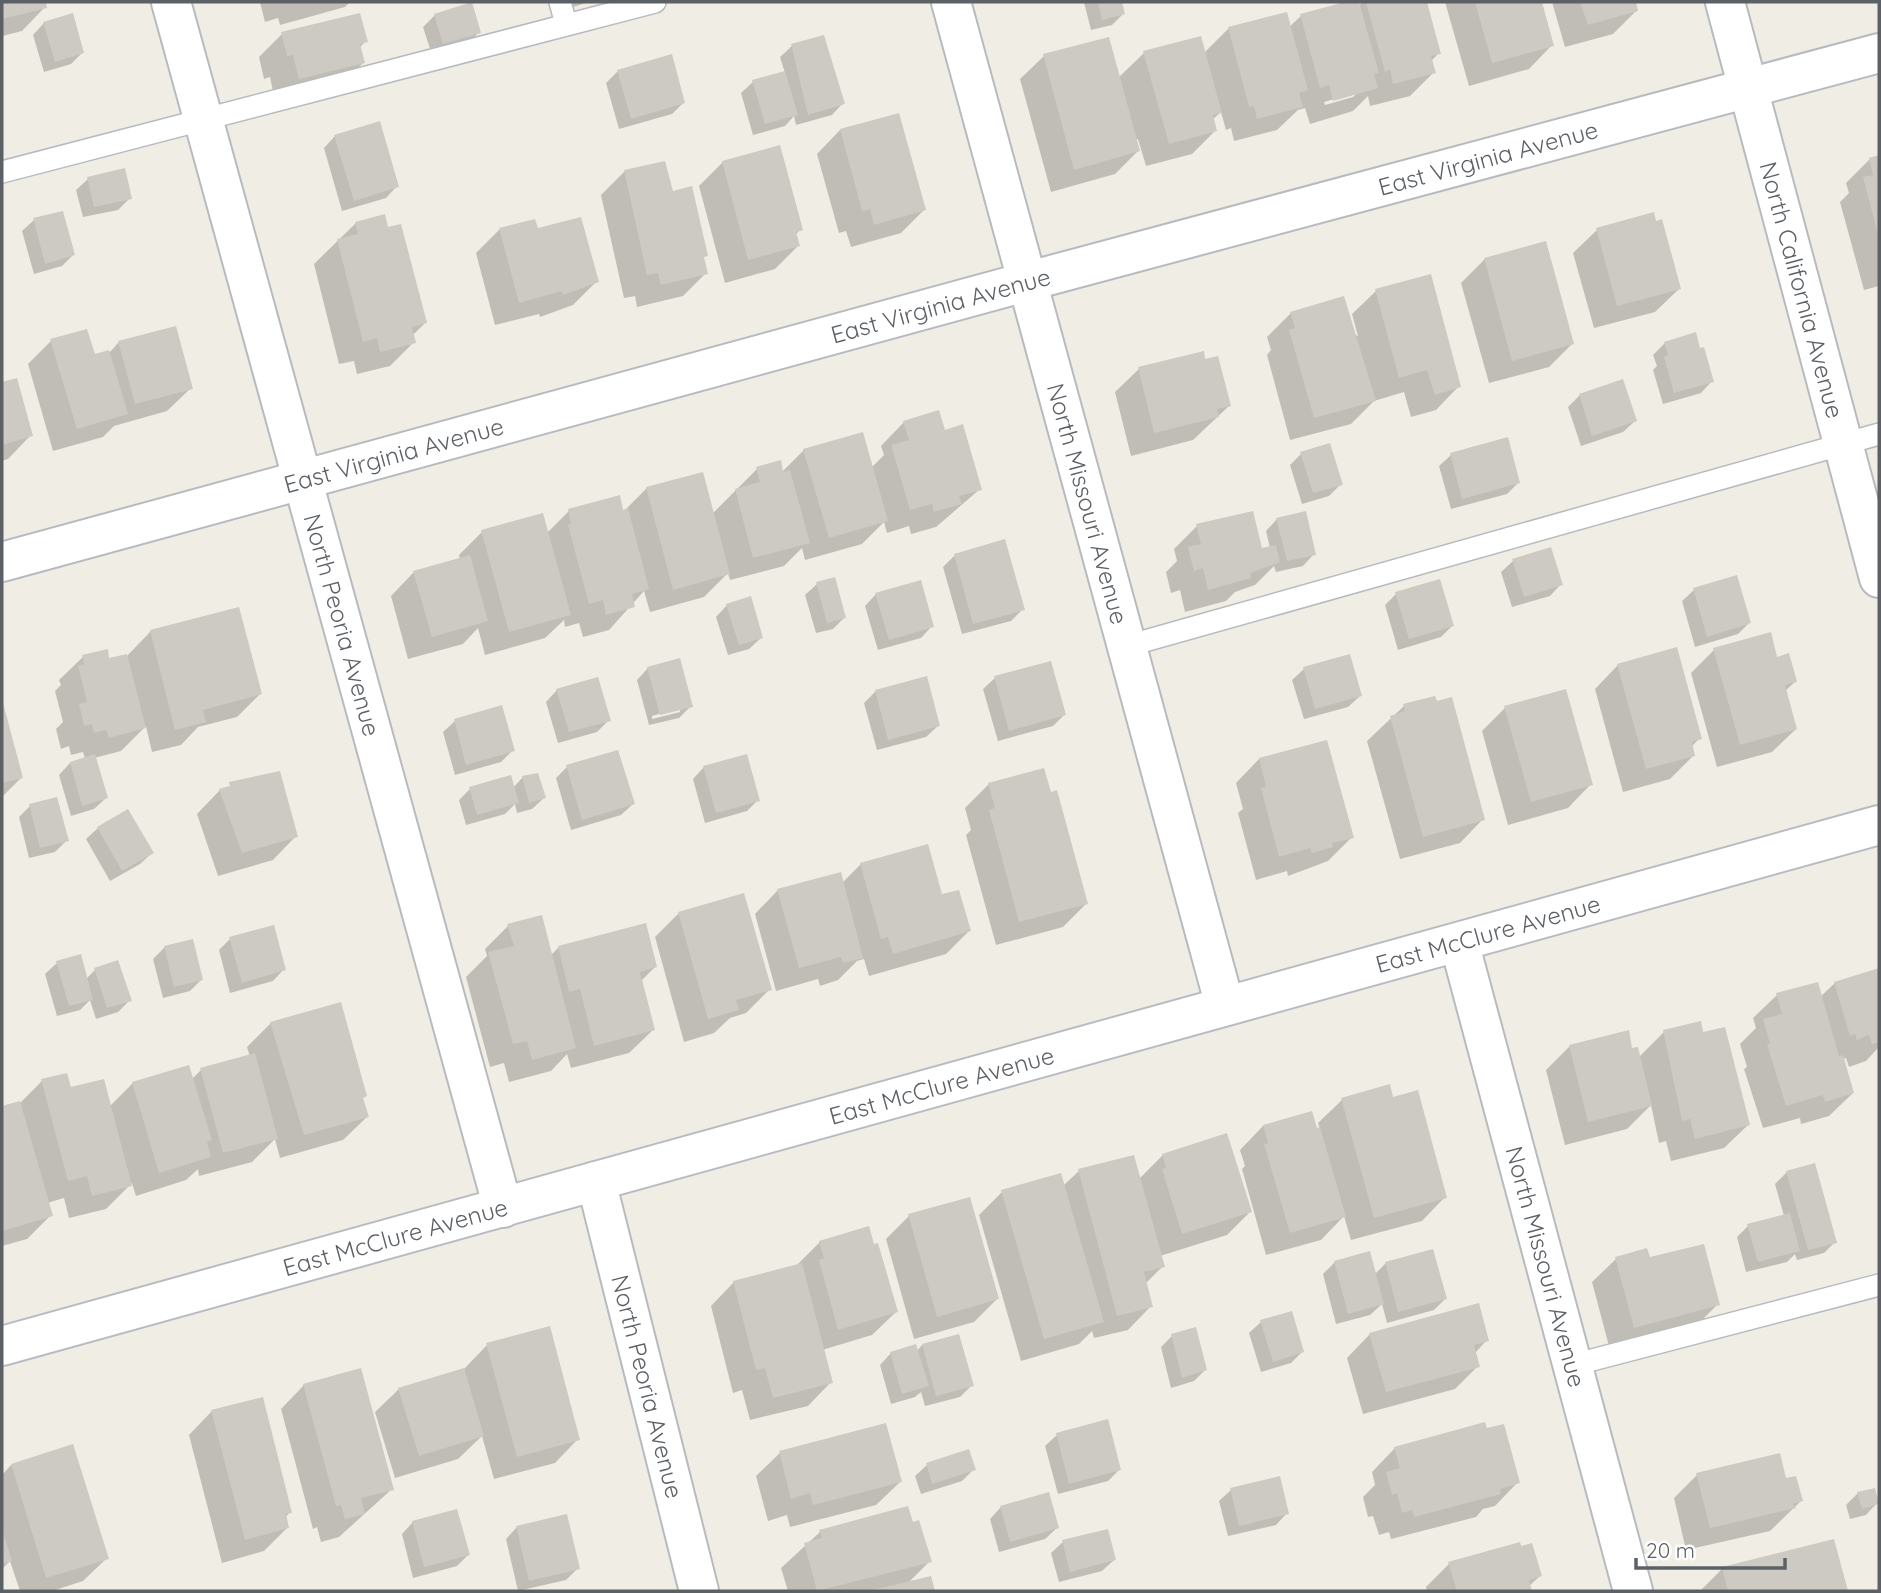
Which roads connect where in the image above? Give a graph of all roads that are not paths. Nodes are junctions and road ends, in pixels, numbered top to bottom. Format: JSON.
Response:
{"nodes":[{"id":1,"x":172,"y":2,"type":"edge"},
{"id":2,"x":559,"y":2,"type":"edge"},
{"id":3,"x":655,"y":2,"type":"edge"},
{"id":4,"x":951,"y":2,"type":"edge"},
{"id":5,"x":1725,"y":2,"type":"edge"},
{"id":6,"x":566,"y":24,"type":"junction"},
{"id":7,"x":1879,"y":53,"type":"edge"},
{"id":8,"x":1749,"y":88,"type":"junction"},
{"id":9,"x":203,"y":118,"type":"junction"},
{"id":10,"x":2,"y":172,"type":"edge"},
{"id":11,"x":1028,"y":281,"type":"junction"},
{"id":12,"x":1862,"y":439,"type":"edge"},
{"id":13,"x":302,"y":480,"type":"junction"},
{"id":14,"x":2,"y":562,"type":"edge"},
{"id":15,"x":1879,"y":578,"type":"edge"},
{"id":16,"x":1127,"y":646,"type":"junction"},
{"id":17,"x":1879,"y":825,"type":"edge"},
{"id":18,"x":1459,"y":942,"type":"junction"},
{"id":19,"x":1225,"y":1006,"type":"junction"},
{"id":20,"x":596,"y":1181,"type":"junction"},
{"id":21,"x":503,"y":1208,"type":"junction"},
{"id":22,"x":1879,"y":1285,"type":"edge"},
{"id":23,"x":2,"y":1346,"type":"edge"},
{"id":24,"x":1573,"y":1365,"type":"junction"},
{"id":25,"x":699,"y":1591,"type":"edge"},
{"id":26,"x":1633,"y":1591,"type":"edge"}],
"edges":[{"from":1,"to":9,"type":"street","name":"North Peoria Avenue"},
{"from":2,"to":6,"type":"lane"},
{"from":3,"to":6,"type":"lane"},
{"from":4,"to":11,"type":"street","name":"North Missouri Avenue"},
{"from":5,"to":8,"type":"street","name":"North California Avenue"},
{"from":6,"to":9,"type":"lane"},
{"from":7,"to":8,"type":"street","name":"East Virginia Avenue"},
{"from":8,"to":11,"type":"street","name":"East Virginia Avenue"},
{"from":8,"to":12,"type":"street","name":"North California Avenue"},
{"from":9,"to":10,"type":"lane"},
{"from":9,"to":13,"type":"street","name":"North Peoria Avenue"},
{"from":11,"to":13,"type":"street","name":"East Virginia Avenue"},
{"from":11,"to":16,"type":"street","name":"North Missouri Avenue"},
{"from":12,"to":15,"type":"street","name":"North California Avenue"},
{"from":12,"to":16,"type":"lane"},
{"from":13,"to":14,"type":"street","name":"East Virginia Avenue"},
{"from":13,"to":21,"type":"street","name":"North Peoria Avenue"},
{"from":16,"to":19,"type":"street","name":"North Missouri Avenue"},
{"from":17,"to":18,"type":"street","name":"East McClure Avenue"},
{"from":18,"to":19,"type":"street","name":"East McClure Avenue"},
{"from":18,"to":24,"type":"street","name":"North Missouri Avenue"},
{"from":19,"to":20,"type":"street","name":"East McClure Avenue"},
{"from":20,"to":21,"type":"street","name":"East McClure Avenue"},
{"from":20,"to":25,"type":"street","name":"North Peoria Avenue"},
{"from":21,"to":23,"type":"street","name":"East McClure Avenue"},
{"from":22,"to":24,"type":"lane"},
{"from":24,"to":26,"type":"street","name":"North Missouri Avenue"}]}
